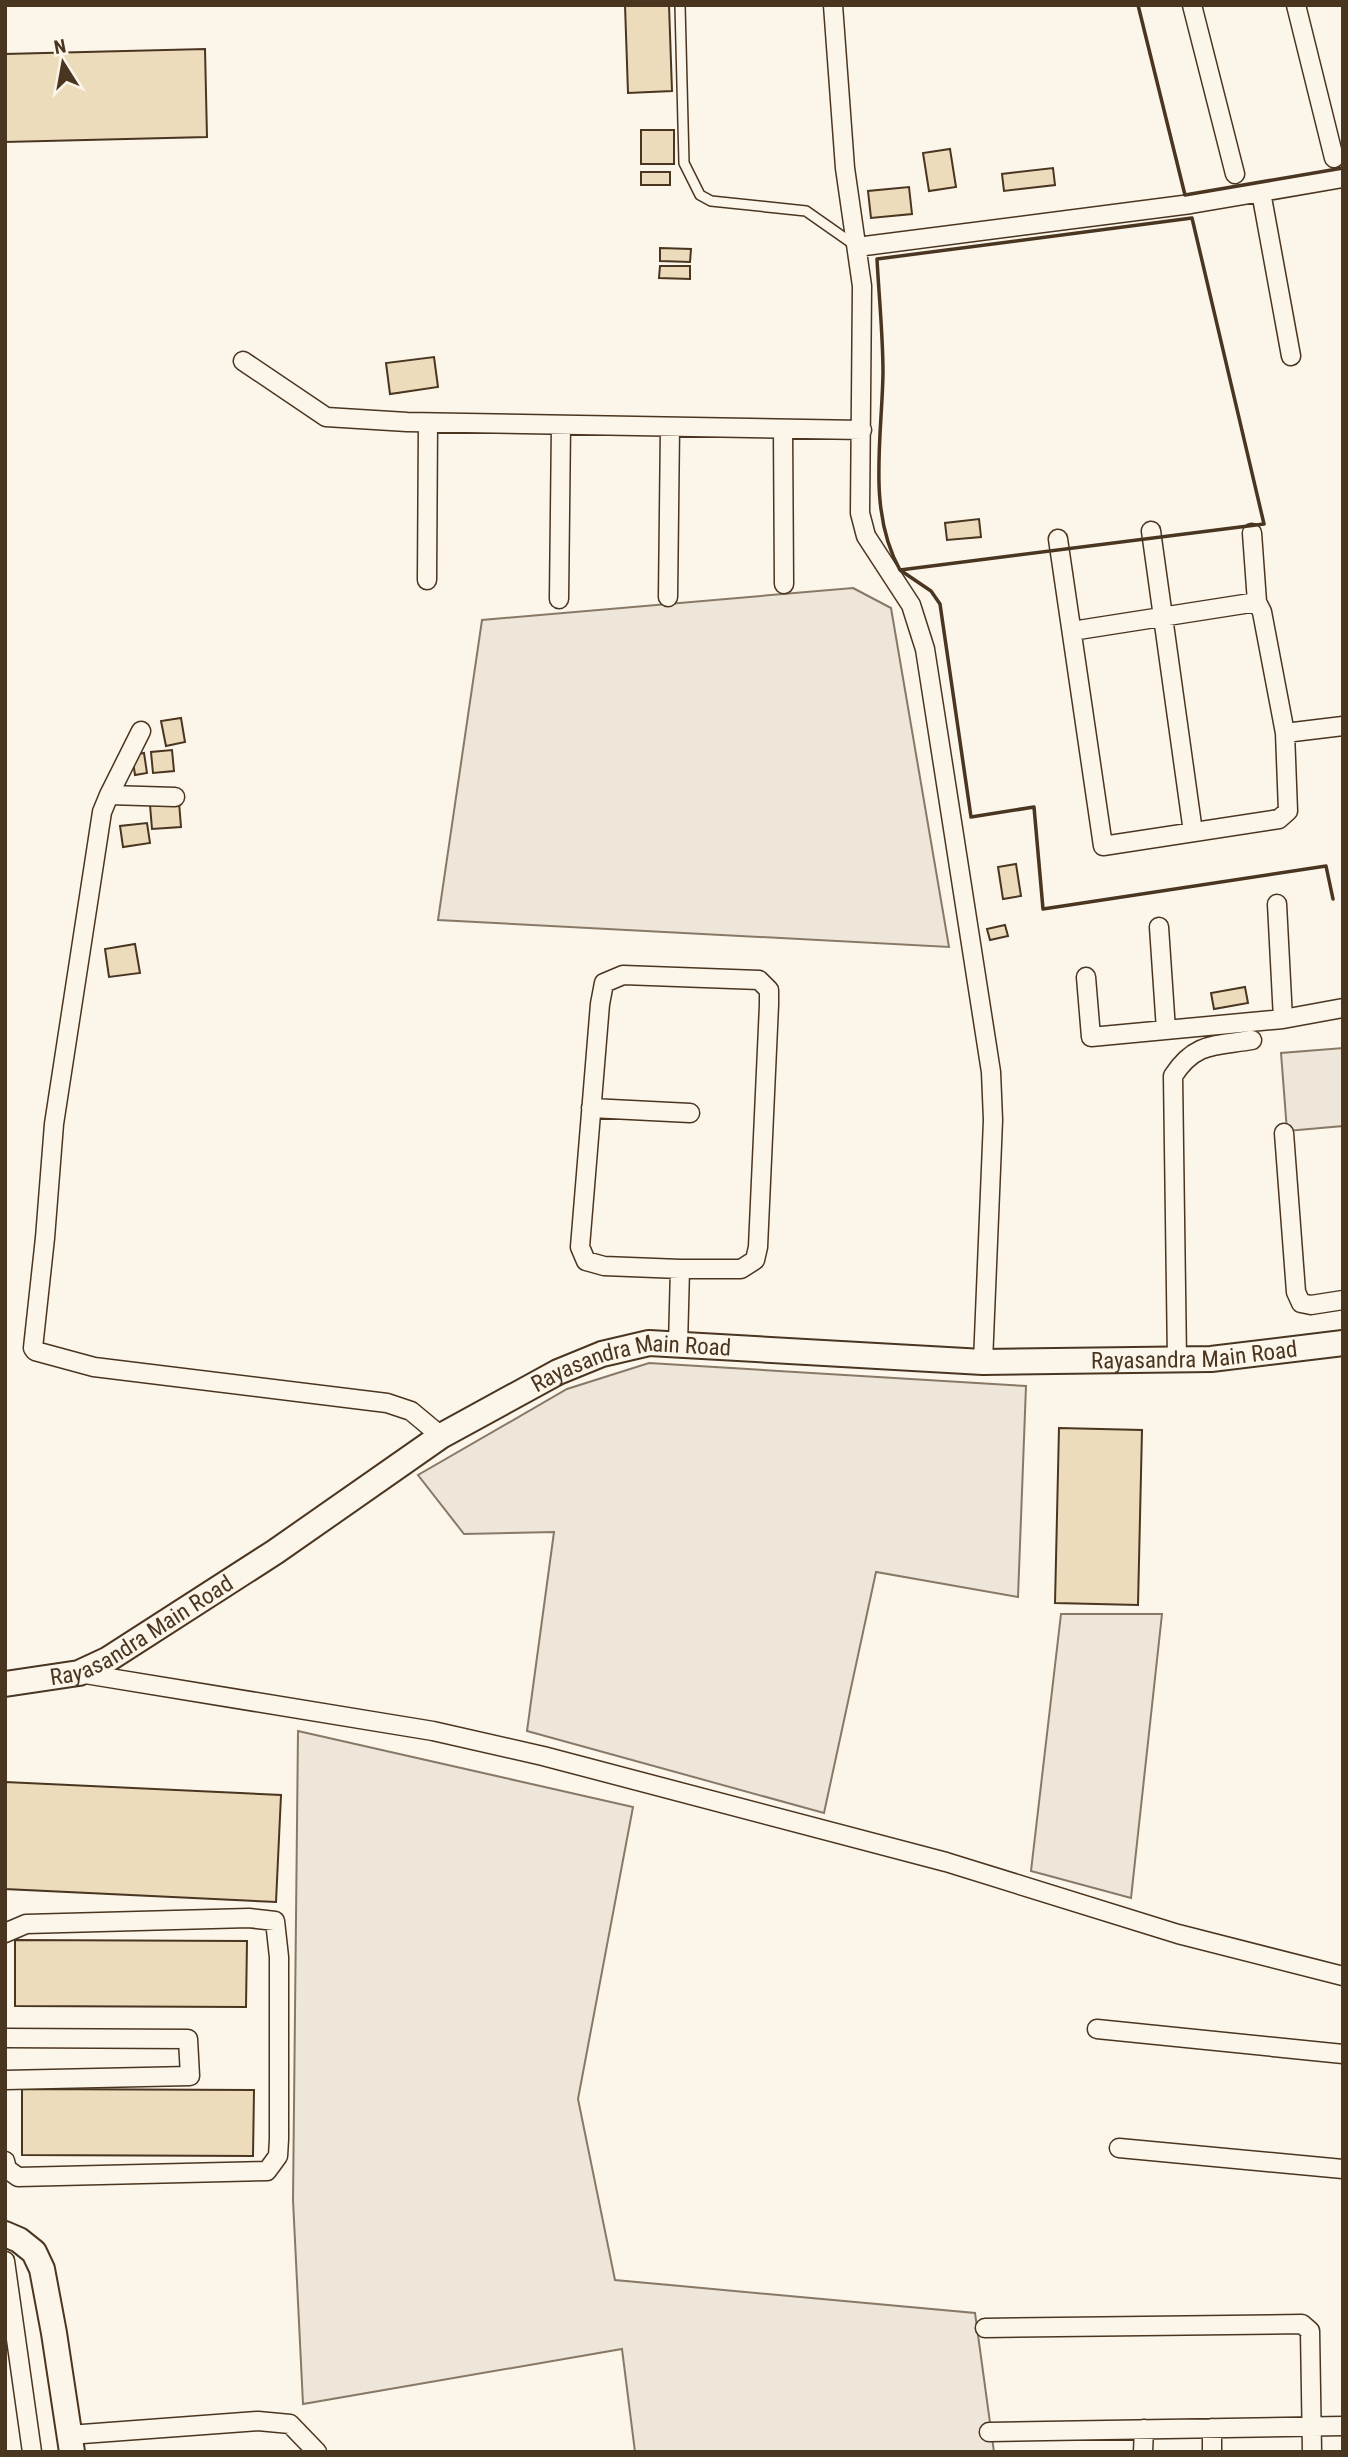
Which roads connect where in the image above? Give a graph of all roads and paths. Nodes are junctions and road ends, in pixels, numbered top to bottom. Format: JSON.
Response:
{"nodes":[{"id":1,"x":680,"y":5,"type":"edge"},
{"id":2,"x":833,"y":5,"type":"edge"},
{"id":3,"x":1192,"y":5,"type":"edge"},
{"id":4,"x":1296,"y":5,"type":"edge"},
{"id":5,"x":1334,"y":158,"type":"dead end"},
{"id":6,"x":1234,"y":174,"type":"dead end"},
{"id":7,"x":1343,"y":178,"type":"edge"},
{"id":8,"x":1261,"y":192,"type":"junction"},
{"id":9,"x":858,"y":247,"type":"junction"},
{"id":10,"x":1291,"y":356,"type":"dead end"},
{"id":11,"x":243,"y":361,"type":"dead end"},
{"id":12,"x":428,"y":423,"type":"junction"},
{"id":13,"x":562,"y":425,"type":"junction"},
{"id":14,"x":670,"y":427,"type":"junction"},
{"id":15,"x":783,"y":429,"type":"junction"},
{"id":16,"x":862,"y":430,"type":"junction"},
{"id":17,"x":1151,"y":530,"type":"dead end"},
{"id":18,"x":1252,"y":533,"type":"dead end"},
{"id":19,"x":1058,"y":539,"type":"dead end"},
{"id":20,"x":427,"y":580,"type":"dead end"},
{"id":21,"x":784,"y":584,"type":"dead end"},
{"id":22,"x":668,"y":597,"type":"dead end"},
{"id":23,"x":559,"y":599,"type":"dead end"},
{"id":24,"x":1257,"y":602,"type":"junction"},
{"id":25,"x":1163,"y":616,"type":"junction"},
{"id":26,"x":1072,"y":631,"type":"junction"},
{"id":27,"x":1343,"y":726,"type":"edge"},
{"id":28,"x":141,"y":731,"type":"dead end"},
{"id":29,"x":1285,"y":733,"type":"junction"},
{"id":30,"x":109,"y":795,"type":"junction"},
{"id":31,"x":175,"y":797,"type":"dead end"},
{"id":32,"x":1193,"y":832,"type":"junction"},
{"id":33,"x":1277,"y":904,"type":"dead end"},
{"id":34,"x":1159,"y":927,"type":"dead end"},
{"id":35,"x":1086,"y":977,"type":"dead end"},
{"id":36,"x":1343,"y":1008,"type":"edge"},
{"id":37,"x":1283,"y":1019,"type":"junction"},
{"id":38,"x":1166,"y":1030,"type":"junction"},
{"id":39,"x":1252,"y":1041,"type":"dead end"},
{"id":40,"x":591,"y":1108,"type":"junction"},
{"id":41,"x":690,"y":1113,"type":"dead end"},
{"id":42,"x":1284,"y":1133,"type":"dead end"},
{"id":43,"x":680,"y":1269,"type":"junction"},
{"id":44,"x":1343,"y":1300,"type":"edge"},
{"id":45,"x":1343,"y":1343,"type":"edge"},
{"id":46,"x":678,"y":1345,"type":"junction"},
{"id":47,"x":1177,"y":1360,"type":"junction"},
{"id":48,"x":983,"y":1362,"type":"junction"},
{"id":49,"x":441,"y":1436,"type":"junction"},
{"id":50,"x":79,"y":1673,"type":"junction"},
{"id":51,"x":5,"y":1684,"type":"edge"},
{"id":52,"x":5,"y":1933,"type":"edge"},
{"id":53,"x":1343,"y":1976,"type":"edge"},
{"id":54,"x":1097,"y":2029,"type":"dead end"},
{"id":55,"x":5,"y":2038,"type":"edge"},
{"id":56,"x":1343,"y":2054,"type":"edge"},
{"id":57,"x":5,"y":2080,"type":"edge"},
{"id":58,"x":1119,"y":2148,"type":"dead end"},
{"id":59,"x":5,"y":2161,"type":"edge"},
{"id":60,"x":1343,"y":2169,"type":"edge"},
{"id":61,"x":5,"y":2234,"type":"edge"},
{"id":62,"x":5,"y":2261,"type":"edge"},
{"id":63,"x":985,"y":2329,"type":"dead end"},
{"id":64,"x":1343,"y":2426,"type":"edge"},
{"id":65,"x":1312,"y":2427,"type":"junction"},
{"id":66,"x":1212,"y":2428,"type":"junction"},
{"id":67,"x":1144,"y":2429,"type":"junction"},
{"id":68,"x":989,"y":2432,"type":"dead end"},
{"id":69,"x":70,"y":2443,"type":"edge"},
{"id":70,"x":32,"y":2452,"type":"edge"},
{"id":71,"x":317,"y":2452,"type":"edge"},
{"id":72,"x":1143,"y":2452,"type":"edge"},
{"id":73,"x":1212,"y":2452,"type":"edge"},
{"id":74,"x":1312,"y":2452,"type":"edge"}],
"edges":[{"from":1,"to":9,"type":"lane"},
{"from":2,"to":9,"type":"street"},
{"from":3,"to":6,"type":"street"},
{"from":4,"to":5,"type":"street"},
{"from":7,"to":8,"type":"street"},
{"from":8,"to":9,"type":"street"},
{"from":8,"to":10,"type":"street"},
{"from":9,"to":16,"type":"street"},
{"from":11,"to":12,"type":"street"},
{"from":12,"to":13,"type":"street"},
{"from":12,"to":20,"type":"street"},
{"from":13,"to":14,"type":"street"},
{"from":13,"to":23,"type":"street"},
{"from":14,"to":15,"type":"street"},
{"from":14,"to":22,"type":"street"},
{"from":15,"to":16,"type":"street"},
{"from":15,"to":21,"type":"street"},
{"from":16,"to":48,"type":"street"},
{"from":17,"to":25,"type":"street"},
{"from":18,"to":24,"type":"street"},
{"from":19,"to":26,"type":"street"},
{"from":24,"to":25,"type":"street"},
{"from":24,"to":29,"type":"street"},
{"from":25,"to":26,"type":"street"},
{"from":25,"to":32,"type":"street"},
{"from":26,"to":32,"type":"street"},
{"from":27,"to":29,"type":"street"},
{"from":28,"to":30,"type":"street"},
{"from":29,"to":32,"type":"street"},
{"from":30,"to":31,"type":"street"},
{"from":30,"to":49,"type":"street"},
{"from":33,"to":37,"type":"street"},
{"from":34,"to":38,"type":"street"},
{"from":35,"to":38,"type":"street"},
{"from":36,"to":37,"type":"street"},
{"from":37,"to":38,"type":"street"},
{"from":39,"to":47,"type":"street"},
{"from":40,"to":41,"type":"street"},
{"from":40,"to":43,"type":"street"},
{"from":40,"to":43,"type":"street"},
{"from":42,"to":44,"type":"street"},
{"from":43,"to":46,"type":"street"},
{"from":45,"to":47,"type":"street","name":"Rayasandra Main Road"},
{"from":46,"to":48,"type":"street","name":"Rayasandra Main Road"},
{"from":46,"to":49,"type":"street","name":"Rayasandra Main Road"},
{"from":47,"to":48,"type":"street","name":"Rayasandra Main Road"},
{"from":49,"to":50,"type":"street","name":"Rayasandra Main Road"},
{"from":50,"to":51,"type":"street","name":"Rayasandra Main Road"},
{"from":50,"to":53,"type":"street"},
{"from":52,"to":59,"type":"street"},
{"from":54,"to":56,"type":"street"},
{"from":55,"to":57,"type":"street"},
{"from":58,"to":60,"type":"street"},
{"from":61,"to":69,"type":"street"},
{"from":62,"to":70,"type":"street"},
{"from":63,"to":65,"type":"street"},
{"from":64,"to":65,"type":"street"},
{"from":65,"to":66,"type":"street"},
{"from":65,"to":74,"type":"street"},
{"from":66,"to":67,"type":"street"},
{"from":66,"to":73,"type":"street"},
{"from":67,"to":68,"type":"street"},
{"from":67,"to":72,"type":"street"},
{"from":69,"to":71,"type":"street"}]}
